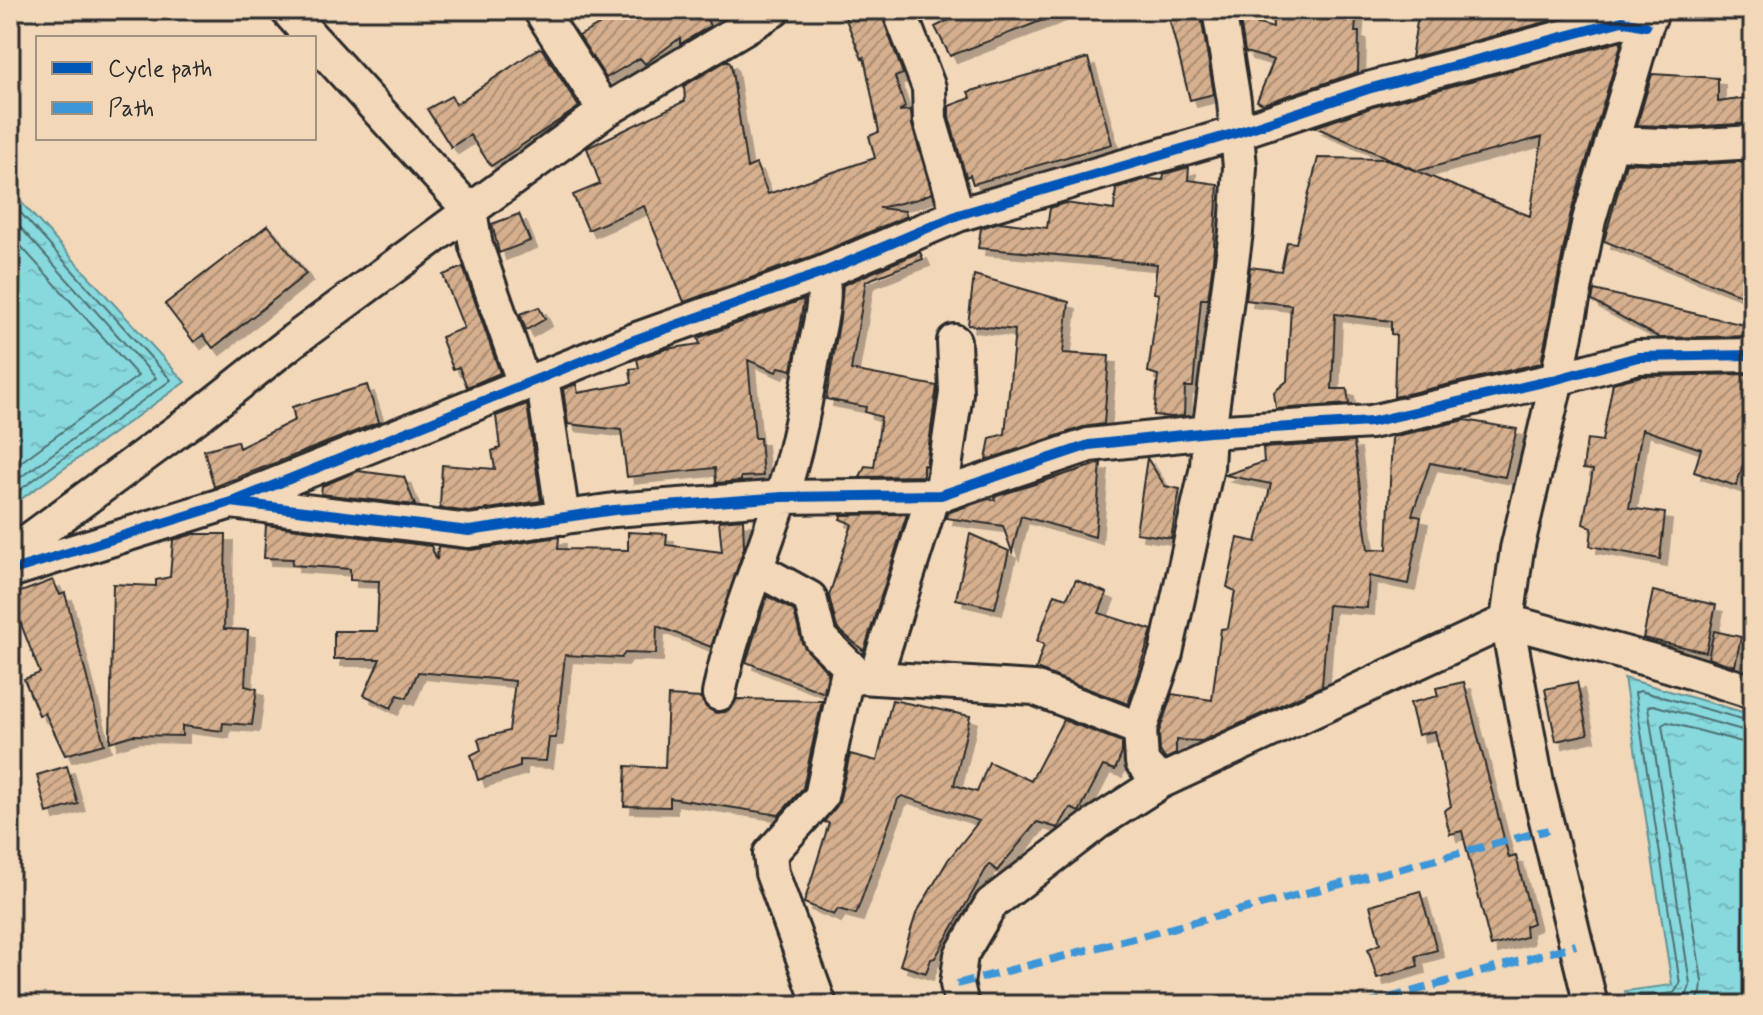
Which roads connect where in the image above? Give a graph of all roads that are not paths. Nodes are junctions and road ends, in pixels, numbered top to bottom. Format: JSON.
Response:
{"nodes":[{"id":1,"x":287,"y":10,"type":"edge"},
{"id":2,"x":540,"y":10,"type":"edge"},
{"id":3,"x":774,"y":10,"type":"edge"},
{"id":4,"x":899,"y":10,"type":"edge"},
{"id":5,"x":1219,"y":10,"type":"edge"},
{"id":6,"x":1649,"y":18,"type":"edge"},
{"id":7,"x":310,"y":36,"type":"edge"},
{"id":8,"x":316,"y":42,"type":"edge"},
{"id":9,"x":605,"y":111,"type":"junction"},
{"id":10,"x":1236,"y":133,"type":"junction"},
{"id":11,"x":1753,"y":142,"type":"edge"},
{"id":12,"x":1612,"y":143,"type":"junction"},
{"id":13,"x":470,"y":211,"type":"junction"},
{"id":14,"x":958,"y":215,"type":"junction"},
{"id":15,"x":822,"y":273,"type":"junction"},
{"id":16,"x":954,"y":341,"type":"dead end"},
{"id":17,"x":1753,"y":355,"type":"edge"},
{"id":18,"x":1557,"y":379,"type":"junction"},
{"id":19,"x":533,"y":380,"type":"junction"},
{"id":20,"x":1209,"y":432,"type":"junction"},
{"id":21,"x":937,"y":495,"type":"junction"},
{"id":22,"x":782,"y":497,"type":"junction"},
{"id":23,"x":231,"y":502,"type":"junction"},
{"id":24,"x":563,"y":518,"type":"junction"},
{"id":25,"x":10,"y":554,"type":"edge"},
{"id":26,"x":757,"y":569,"type":"junction"},
{"id":27,"x":10,"y":571,"type":"edge"},
{"id":28,"x":1507,"y":621,"type":"junction"},
{"id":29,"x":862,"y":672,"type":"junction"},
{"id":30,"x":1753,"y":692,"type":"edge"},
{"id":31,"x":719,"y":694,"type":"dead end"},
{"id":32,"x":1140,"y":729,"type":"junction"},
{"id":33,"x":1160,"y":782,"type":"junction"},
{"id":34,"x":951,"y":998,"type":"edge"},
{"id":35,"x":820,"y":1005,"type":"edge"},
{"id":36,"x":1591,"y":1005,"type":"edge"}],
"edges":[{"from":1,"to":7,"type":"street"},
{"from":2,"to":9,"type":"street"},
{"from":3,"to":9,"type":"street"},
{"from":4,"to":14,"type":"street"},
{"from":5,"to":10,"type":"street"},
{"from":6,"to":10,"type":"street"},
{"from":6,"to":12,"type":"street"},
{"from":8,"to":13,"type":"street"},
{"from":9,"to":13,"type":"street"},
{"from":10,"to":14,"type":"street"},
{"from":10,"to":20,"type":"street"},
{"from":11,"to":12,"type":"street"},
{"from":12,"to":18,"type":"street"},
{"from":13,"to":19,"type":"street"},
{"from":13,"to":25,"type":"street"},
{"from":14,"to":15,"type":"street"},
{"from":15,"to":19,"type":"street"},
{"from":15,"to":22,"type":"street"},
{"from":16,"to":21,"type":"street"},
{"from":17,"to":18,"type":"street"},
{"from":18,"to":20,"type":"street"},
{"from":18,"to":28,"type":"street"},
{"from":19,"to":23,"type":"street"},
{"from":19,"to":24,"type":"street"},
{"from":20,"to":21,"type":"street"},
{"from":20,"to":32,"type":"street"},
{"from":21,"to":22,"type":"street"},
{"from":21,"to":29,"type":"street"},
{"from":22,"to":24,"type":"street"},
{"from":22,"to":26,"type":"street"},
{"from":23,"to":24,"type":"street"},
{"from":23,"to":27,"type":"street"},
{"from":26,"to":29,"type":"street"},
{"from":26,"to":31,"type":"street"},
{"from":28,"to":30,"type":"street"},
{"from":28,"to":33,"type":"street"},
{"from":28,"to":36,"type":"street"},
{"from":29,"to":32,"type":"street"},
{"from":29,"to":35,"type":"street"},
{"from":32,"to":33,"type":"street"},
{"from":33,"to":34,"type":"street"}]}
